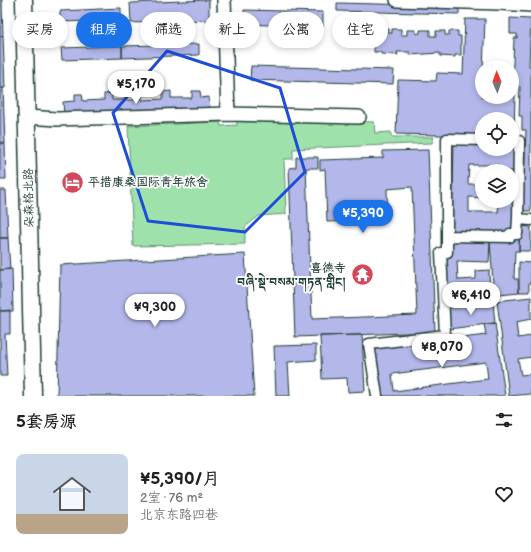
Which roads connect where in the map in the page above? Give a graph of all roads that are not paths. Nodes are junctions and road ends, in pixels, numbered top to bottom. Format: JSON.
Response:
{"nodes":[{"id":1,"x":24,"y":0,"type":"edge"},
{"id":2,"x":224,"y":0,"type":"edge"},
{"id":3,"x":398,"y":0,"type":"edge"},
{"id":4,"x":500,"y":1,"type":"edge"},
{"id":5,"x":531,"y":6,"type":"edge"},
{"id":6,"x":228,"y":114,"type":"junction"},
{"id":7,"x":27,"y":116,"type":"junction"},
{"id":8,"x":359,"y":117,"type":"dead end"},
{"id":9,"x":475,"y":140,"type":"edge"},
{"id":10,"x":519,"y":141,"type":"edge"},
{"id":11,"x":518,"y":219,"type":"junction"},
{"id":12,"x":531,"y":220,"type":"edge"},
{"id":13,"x":447,"y":236,"type":"junction"},
{"id":14,"x":33,"y":396,"type":"edge"},
{"id":15,"x":377,"y":396,"type":"edge"}],
"edges":[{"from":1,"to":7,"type":"street","name":"朵森格北路"},
{"from":2,"to":6,"type":"street"},
{"from":3,"to":4,"type":"street"},
{"from":4,"to":5,"type":"street"},
{"from":6,"to":7,"type":"street"},
{"from":6,"to":8,"type":"street"},
{"from":7,"to":14,"type":"street","name":"朵森格北路"},
{"from":9,"to":13,"type":"street"},
{"from":10,"to":11,"type":"street"},
{"from":11,"to":12,"type":"street"},
{"from":11,"to":13,"type":"street"},
{"from":13,"to":15,"type":"street"}]}
